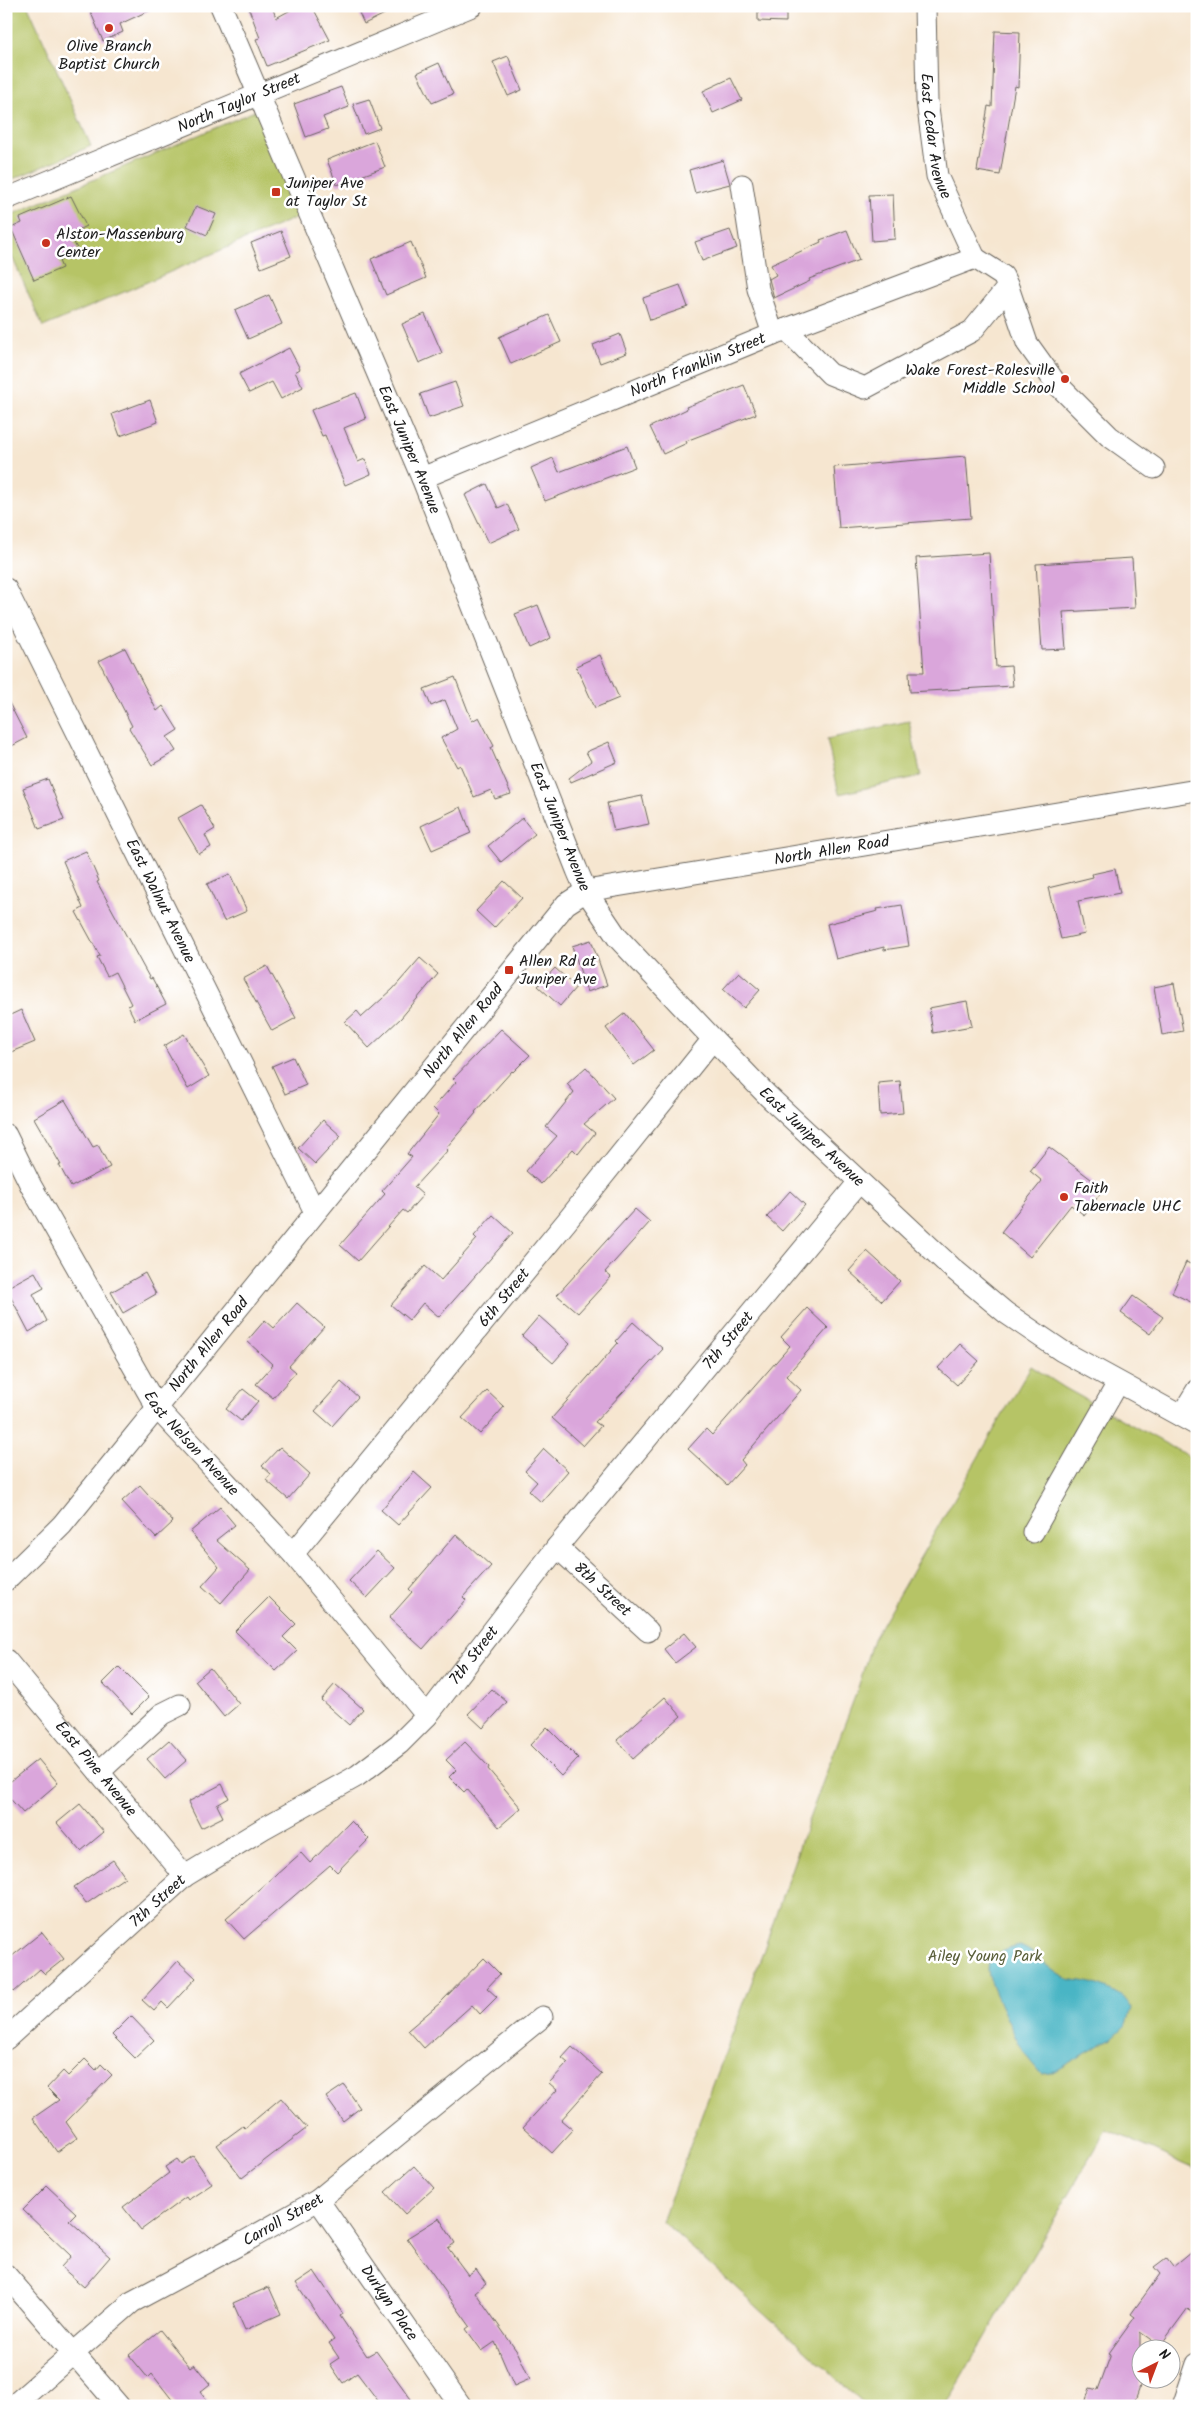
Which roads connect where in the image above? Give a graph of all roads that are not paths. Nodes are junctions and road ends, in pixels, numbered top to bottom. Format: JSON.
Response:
{"nodes":[{"id":1,"x":221,"y":6,"type":"edge"},
{"id":2,"x":472,"y":6,"type":"edge"},
{"id":3,"x":925,"y":6,"type":"edge"},
{"id":4,"x":258,"y":94,"type":"junction"},
{"id":5,"x":742,"y":185,"type":"dead end"},
{"id":6,"x":6,"y":199,"type":"edge"},
{"id":7,"x":976,"y":258,"type":"junction"},
{"id":8,"x":1008,"y":287,"type":"junction"},
{"id":9,"x":780,"y":332,"type":"junction"},
{"id":10,"x":1154,"y":468,"type":"dead end"},
{"id":11,"x":422,"y":478,"type":"junction"},
{"id":12,"x":6,"y":589,"type":"edge"},
{"id":13,"x":1197,"y":790,"type":"edge"},
{"id":14,"x":586,"y":891,"type":"junction"},
{"id":15,"x":713,"y":1040,"type":"junction"},
{"id":16,"x":6,"y":1135,"type":"edge"},
{"id":17,"x":859,"y":1182,"type":"junction"},
{"id":18,"x":315,"y":1212,"type":"junction"},
{"id":19,"x":1118,"y":1383,"type":"junction"},
{"id":20,"x":1197,"y":1390,"type":"edge"},
{"id":21,"x":157,"y":1408,"type":"junction"},
{"id":22,"x":1189,"y":1420,"type":"edge"},
{"id":23,"x":1033,"y":1532,"type":"dead end"},
{"id":24,"x":558,"y":1547,"type":"junction"},
{"id":25,"x":293,"y":1554,"type":"junction"},
{"id":26,"x":6,"y":1580,"type":"edge"},
{"id":27,"x":648,"y":1631,"type":"dead end"},
{"id":28,"x":6,"y":1660,"type":"edge"},
{"id":29,"x":180,"y":1704,"type":"dead end"},
{"id":30,"x":427,"y":1716,"type":"junction"},
{"id":31,"x":99,"y":1772,"type":"junction"},
{"id":32,"x":186,"y":1876,"type":"junction"},
{"id":33,"x":542,"y":2017,"type":"dead end"},
{"id":34,"x":6,"y":2038,"type":"edge"},
{"id":35,"x":318,"y":2200,"type":"junction"},
{"id":36,"x":6,"y":2275,"type":"edge"},
{"id":37,"x":74,"y":2352,"type":"junction"},
{"id":38,"x":1197,"y":2364,"type":"edge"},
{"id":39,"x":13,"y":2406,"type":"edge"},
{"id":40,"x":119,"y":2406,"type":"edge"},
{"id":41,"x":461,"y":2406,"type":"edge"},
{"id":42,"x":1183,"y":2406,"type":"edge"}],
"edges":[{"from":1,"to":4,"type":"street","name":"East Juniper Avenue"},
{"from":2,"to":4,"type":"street","name":"North Taylor Street"},
{"from":3,"to":7,"type":"street","name":"East Cedar Avenue"},
{"from":4,"to":6,"type":"street","name":"North Taylor Street"},
{"from":4,"to":11,"type":"street","name":"East Juniper Avenue"},
{"from":5,"to":9,"type":"street"},
{"from":7,"to":8,"type":"street"},
{"from":7,"to":9,"type":"street","name":"North Franklin Street"},
{"from":8,"to":9,"type":"street"},
{"from":8,"to":10,"type":"street"},
{"from":9,"to":11,"type":"street","name":"North Franklin Street"},
{"from":11,"to":14,"type":"street","name":"East Juniper Avenue"},
{"from":12,"to":18,"type":"street","name":"East Walnut Avenue"},
{"from":13,"to":14,"type":"street","name":"North Allen Road"},
{"from":14,"to":15,"type":"street","name":"East Juniper Avenue"},
{"from":14,"to":18,"type":"street","name":"North Allen Road"},
{"from":15,"to":17,"type":"street","name":"East Juniper Avenue"},
{"from":15,"to":25,"type":"street","name":"6th Street"},
{"from":16,"to":21,"type":"street","name":"East Nelson Avenue"},
{"from":17,"to":19,"type":"street","name":"East Juniper Avenue"},
{"from":17,"to":24,"type":"street","name":"7th Street"},
{"from":18,"to":21,"type":"street","name":"North Allen Road"},
{"from":19,"to":22,"type":"street","name":"East Juniper Avenue"},
{"from":19,"to":23,"type":"street"},
{"from":20,"to":22,"type":"street"},
{"from":21,"to":25,"type":"street","name":"East Nelson Avenue"},
{"from":21,"to":26,"type":"street","name":"North Allen Road"},
{"from":24,"to":27,"type":"street","name":"8th Street"},
{"from":24,"to":30,"type":"street","name":"7th Street"},
{"from":25,"to":30,"type":"street","name":"East Nelson Avenue"},
{"from":28,"to":31,"type":"street","name":"East Pine Avenue"},
{"from":29,"to":31,"type":"street"},
{"from":30,"to":32,"type":"street","name":"7th Street"},
{"from":31,"to":32,"type":"street","name":"East Pine Avenue"},
{"from":32,"to":34,"type":"street","name":"7th Street"},
{"from":33,"to":35,"type":"street","name":"Carroll Street"},
{"from":35,"to":37,"type":"street","name":"Carroll Street"},
{"from":35,"to":41,"type":"street","name":"Durkyn Place"},
{"from":36,"to":37,"type":"street"},
{"from":37,"to":39,"type":"street","name":"Carroll Street"},
{"from":37,"to":40,"type":"street"},
{"from":38,"to":42,"type":"street"}]}
